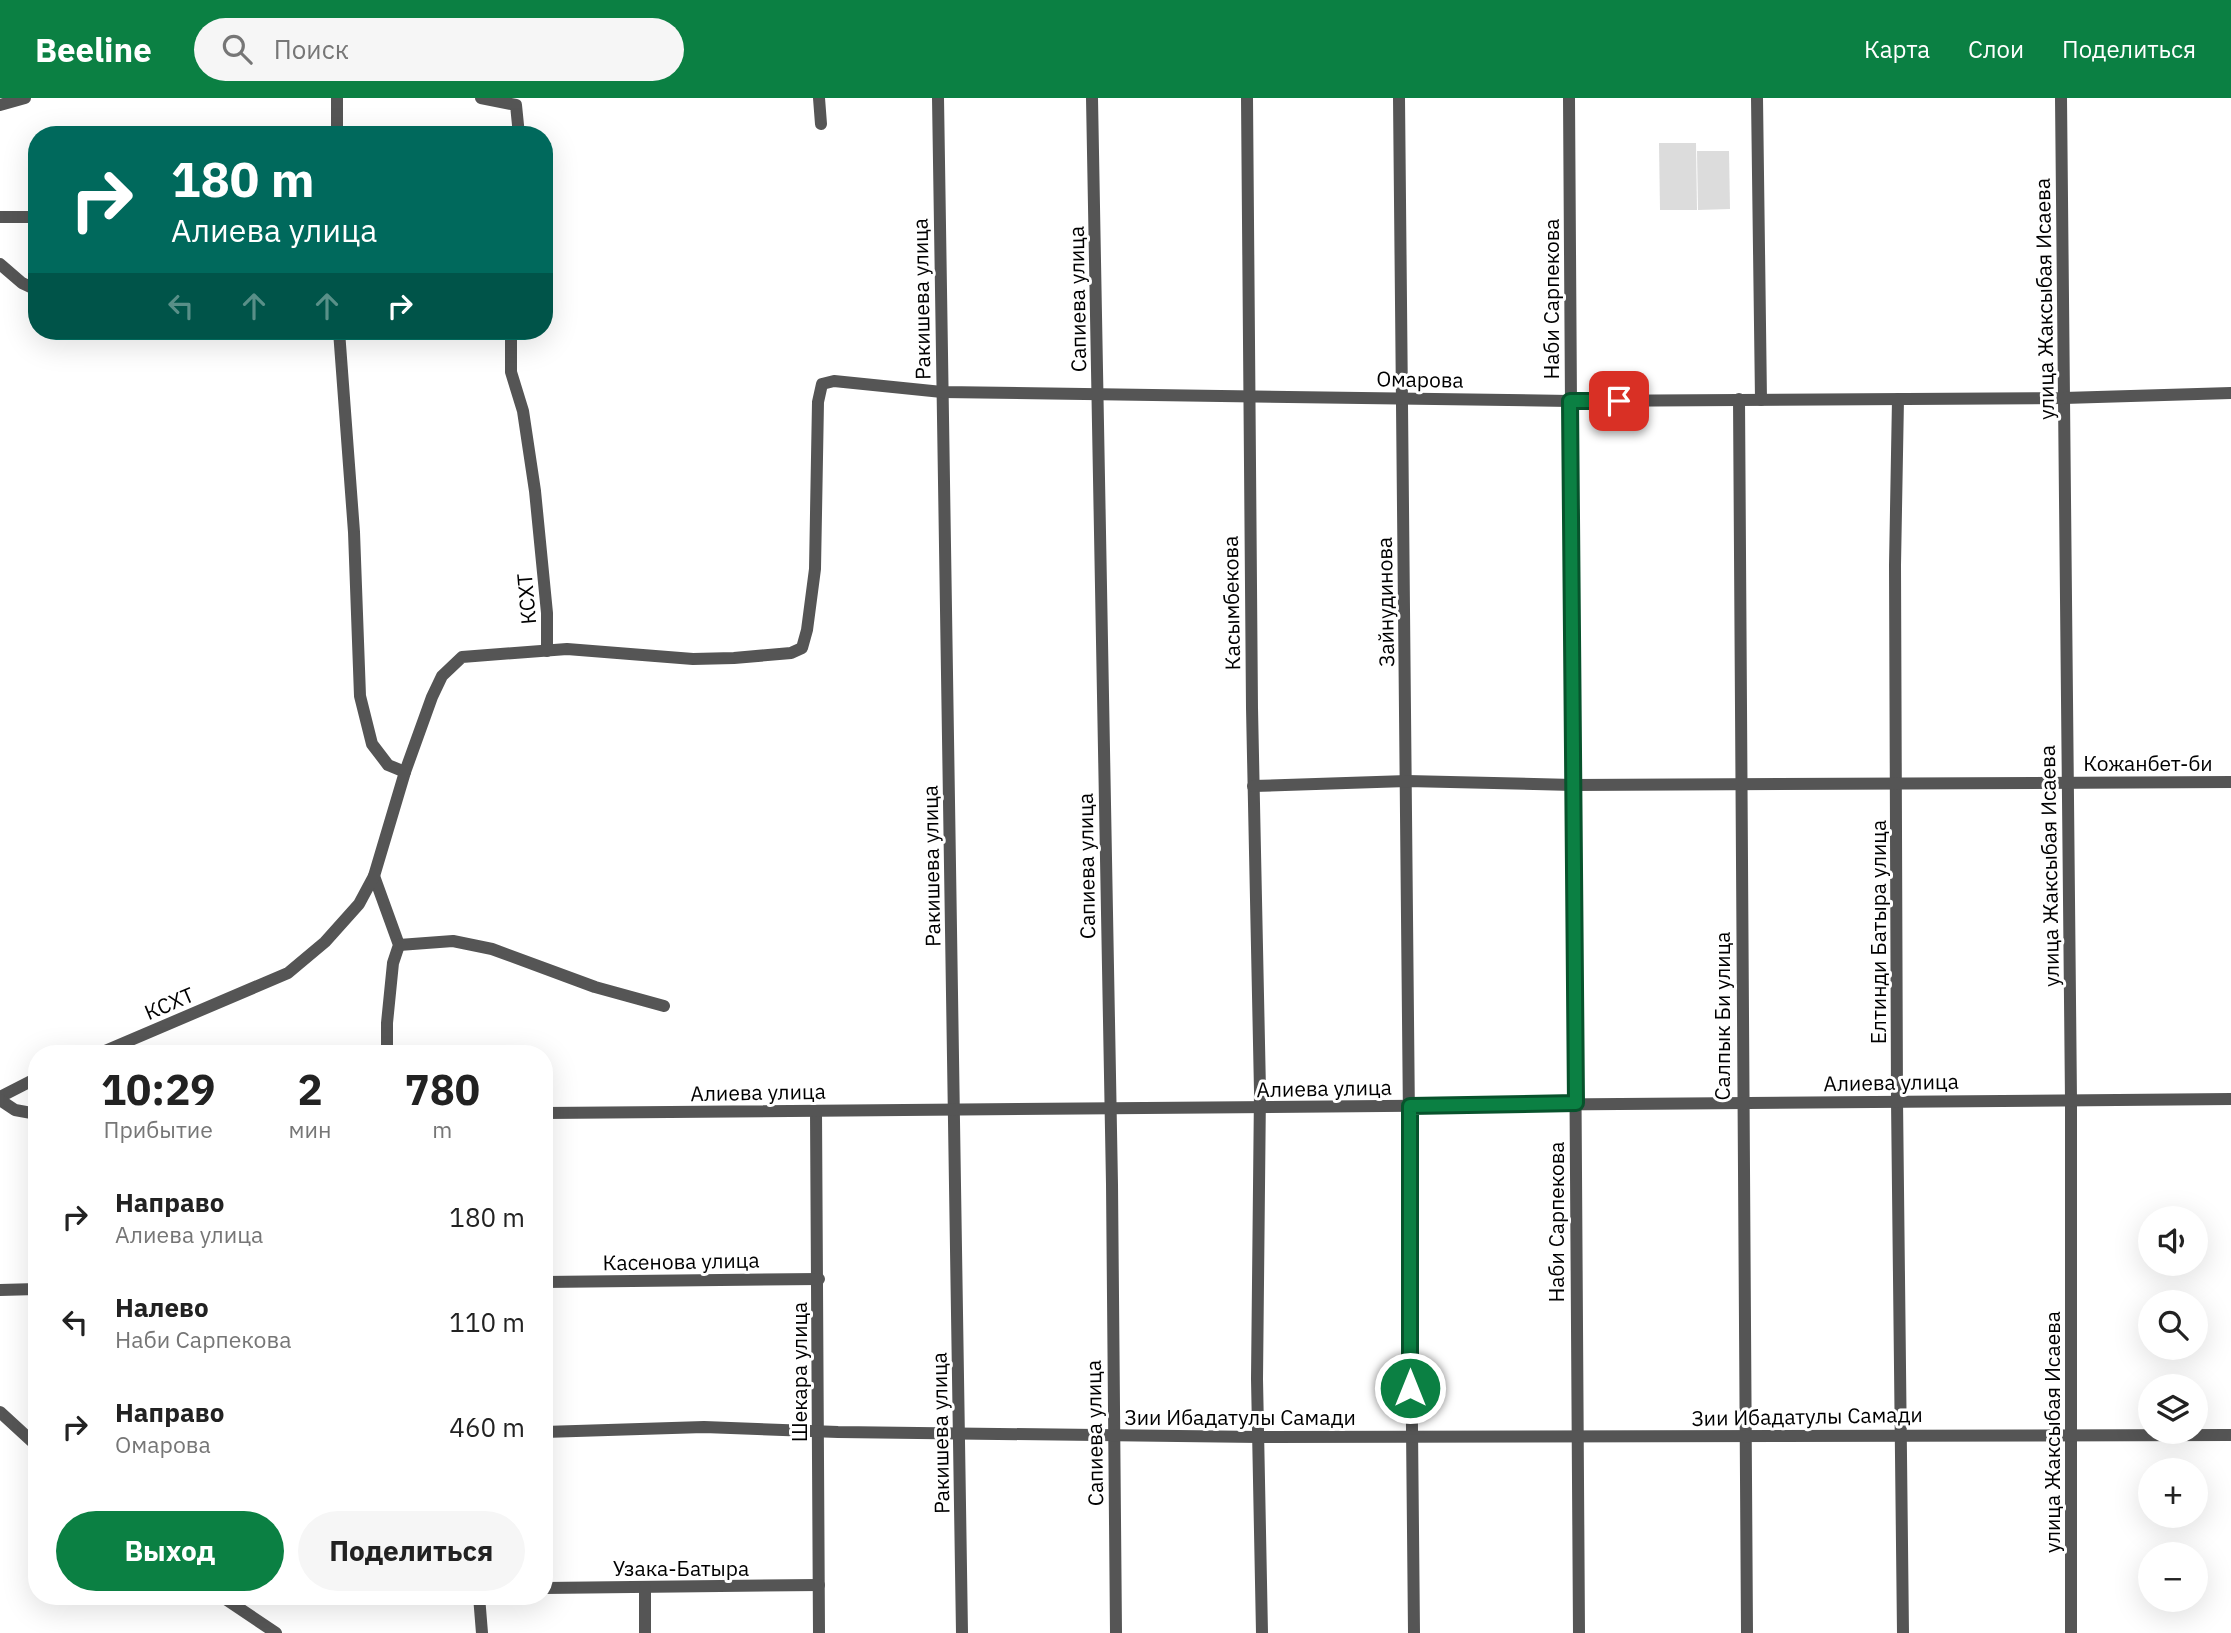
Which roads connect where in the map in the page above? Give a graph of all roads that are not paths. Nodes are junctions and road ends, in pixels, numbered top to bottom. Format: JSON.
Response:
{"nodes":[{"id":1,"x":26,"y":98,"type":"edge"},
{"id":2,"x":337,"y":98,"type":"edge"},
{"id":3,"x":481,"y":98,"type":"edge"},
{"id":4,"x":819,"y":98,"type":"edge"},
{"id":5,"x":938,"y":98,"type":"edge"},
{"id":6,"x":1092,"y":98,"type":"edge"},
{"id":7,"x":1247,"y":98,"type":"edge"},
{"id":8,"x":1399,"y":98,"type":"edge"},
{"id":9,"x":1569,"y":98,"type":"edge"},
{"id":10,"x":1757,"y":98,"type":"edge"},
{"id":11,"x":2061,"y":98,"type":"edge"},
{"id":12,"x":0,"y":105,"type":"edge"},
{"id":13,"x":821,"y":124,"type":"dead end"},
{"id":14,"x":337,"y":126,"type":"edge"},
{"id":15,"x":518,"y":126,"type":"edge"},
{"id":16,"x":0,"y":217,"type":"edge"},
{"id":17,"x":28,"y":218,"type":"edge"},
{"id":18,"x":0,"y":264,"type":"edge"},
{"id":19,"x":28,"y":286,"type":"edge"},
{"id":20,"x":340,"y":340,"type":"edge"},
{"id":21,"x":511,"y":340,"type":"edge"},
{"id":22,"x":942,"y":392,"type":"junction"},
{"id":23,"x":2231,"y":393,"type":"edge"},
{"id":24,"x":1097,"y":396,"type":"junction"},
{"id":25,"x":1249,"y":397,"type":"junction"},
{"id":26,"x":1402,"y":398,"type":"junction"},
{"id":27,"x":2064,"y":398,"type":"junction"},
{"id":28,"x":1898,"y":399,"type":"junction"},
{"id":29,"x":1739,"y":400,"type":"junction"},
{"id":30,"x":1761,"y":400,"type":"junction"},
{"id":31,"x":1570,"y":401,"type":"junction"},
{"id":32,"x":547,"y":651,"type":"junction"},
{"id":33,"x":405,"y":772,"type":"junction"},
{"id":34,"x":1407,"y":781,"type":"junction"},
{"id":35,"x":1898,"y":782,"type":"junction"},
{"id":36,"x":2231,"y":782,"type":"edge"},
{"id":37,"x":1740,"y":783,"type":"junction"},
{"id":38,"x":2066,"y":783,"type":"junction"},
{"id":39,"x":1573,"y":785,"type":"junction"},
{"id":40,"x":1253,"y":786,"type":"junction"},
{"id":41,"x":374,"y":876,"type":"junction"},
{"id":42,"x":399,"y":945,"type":"junction"},
{"id":43,"x":664,"y":1006,"type":"dead end"},
{"id":44,"x":119,"y":1045,"type":"edge"},
{"id":45,"x":387,"y":1045,"type":"edge"},
{"id":46,"x":28,"y":1083,"type":"edge"},
{"id":47,"x":0,"y":1098,"type":"edge"},
{"id":48,"x":2231,"y":1099,"type":"edge"},
{"id":49,"x":1897,"y":1100,"type":"junction"},
{"id":50,"x":2071,"y":1100,"type":"junction"},
{"id":51,"x":1576,"y":1103,"type":"junction"},
{"id":52,"x":1743,"y":1103,"type":"junction"},
{"id":53,"x":1410,"y":1106,"type":"junction"},
{"id":54,"x":955,"y":1108,"type":"junction"},
{"id":55,"x":1258,"y":1108,"type":"junction"},
{"id":56,"x":1110,"y":1110,"type":"junction"},
{"id":57,"x":816,"y":1111,"type":"junction"},
{"id":58,"x":28,"y":1112,"type":"edge"},
{"id":59,"x":553,"y":1113,"type":"edge"},
{"id":60,"x":819,"y":1279,"type":"junction"},
{"id":61,"x":553,"y":1282,"type":"edge"},
{"id":62,"x":28,"y":1289,"type":"edge"},
{"id":63,"x":0,"y":1290,"type":"edge"},
{"id":64,"x":0,"y":1412,"type":"edge"},
{"id":65,"x":553,"y":1432,"type":"edge"},
{"id":66,"x":818,"y":1432,"type":"junction"},
{"id":67,"x":958,"y":1432,"type":"junction"},
{"id":68,"x":1902,"y":1433,"type":"junction"},
{"id":69,"x":2071,"y":1433,"type":"junction"},
{"id":70,"x":2231,"y":1435,"type":"edge"},
{"id":71,"x":1113,"y":1436,"type":"junction"},
{"id":72,"x":1410,"y":1436,"type":"junction"},
{"id":73,"x":28,"y":1437,"type":"edge"},
{"id":74,"x":1259,"y":1437,"type":"junction"},
{"id":75,"x":1577,"y":1437,"type":"junction"},
{"id":76,"x":1747,"y":1437,"type":"junction"},
{"id":77,"x":819,"y":1585,"type":"junction"},
{"id":78,"x":553,"y":1588,"type":"edge"},
{"id":79,"x":645,"y":1588,"type":"junction"},
{"id":80,"x":236,"y":1605,"type":"edge"},
{"id":81,"x":480,"y":1605,"type":"edge"},
{"id":82,"x":276,"y":1633,"type":"edge"},
{"id":83,"x":482,"y":1633,"type":"edge"},
{"id":84,"x":645,"y":1633,"type":"edge"},
{"id":85,"x":819,"y":1633,"type":"edge"},
{"id":86,"x":962,"y":1633,"type":"edge"},
{"id":87,"x":1116,"y":1633,"type":"edge"},
{"id":88,"x":1262,"y":1633,"type":"edge"},
{"id":89,"x":1414,"y":1633,"type":"edge"},
{"id":90,"x":1579,"y":1633,"type":"edge"},
{"id":91,"x":1747,"y":1633,"type":"edge"},
{"id":92,"x":1903,"y":1633,"type":"edge"},
{"id":93,"x":2071,"y":1633,"type":"edge"}],
"edges":[{"from":1,"to":12,"type":"street"},
{"from":2,"to":14,"type":"street"},
{"from":3,"to":15,"type":"street"},
{"from":4,"to":13,"type":"street"},
{"from":5,"to":22,"type":"street","name":"Ракишева улица"},
{"from":6,"to":24,"type":"street","name":"Сапиева улица"},
{"from":7,"to":25,"type":"street","name":"Касымбекова"},
{"from":8,"to":26,"type":"street","name":"Зайнудинова"},
{"from":9,"to":31,"type":"street","name":"Наби Сарпекова"},
{"from":10,"to":30,"type":"street"},
{"from":11,"to":27,"type":"street","name":"улица Жаксыбая Исаева"},
{"from":16,"to":17,"type":"street"},
{"from":18,"to":19,"type":"street"},
{"from":20,"to":33,"type":"street"},
{"from":21,"to":32,"type":"street","name":"КСХТ"},
{"from":22,"to":24,"type":"street","name":"Омарова"},
{"from":22,"to":32,"type":"street","name":"Омарова"},
{"from":22,"to":54,"type":"street","name":"Ракишева улица"},
{"from":23,"to":27,"type":"street","name":"Омарова"},
{"from":24,"to":25,"type":"street","name":"Омарова"},
{"from":24,"to":56,"type":"street","name":"Сапиева улица"},
{"from":25,"to":26,"type":"street","name":"Омарова"},
{"from":25,"to":40,"type":"street","name":"Касымбекова"},
{"from":26,"to":31,"type":"street","name":"Омарова"},
{"from":26,"to":34,"type":"street","name":"Зайнудинова"},
{"from":27,"to":28,"type":"street","name":"Омарова"},
{"from":27,"to":38,"type":"street","name":"улица Жаксыбая Исаева"},
{"from":28,"to":30,"type":"street","name":"Омарова"},
{"from":28,"to":35,"type":"street","name":"Елтинди Батыра улица"},
{"from":29,"to":30,"type":"street","name":"Омарова"},
{"from":29,"to":31,"type":"street","name":"Омарова"},
{"from":29,"to":37,"type":"street","name":"Салпык Би улица"},
{"from":31,"to":39,"type":"street","name":"Наби Сарпекова"},
{"from":32,"to":33,"type":"street","name":"КСХТ"},
{"from":33,"to":41,"type":"street","name":"КСХТ"},
{"from":34,"to":39,"type":"street","name":"Кожанбет-би"},
{"from":34,"to":40,"type":"street","name":"Кожанбет-би"},
{"from":34,"to":53,"type":"street","name":"Зайнудинова"},
{"from":35,"to":37,"type":"street","name":"Кожанбет-би"},
{"from":35,"to":38,"type":"street","name":"Кожанбет-би"},
{"from":35,"to":49,"type":"street","name":"Елтинди Батыра улица"},
{"from":36,"to":38,"type":"street","name":"Кожанбет-би"},
{"from":37,"to":39,"type":"street","name":"Кожанбет-би"},
{"from":37,"to":52,"type":"street","name":"Салпык Би улица"},
{"from":38,"to":50,"type":"street","name":"улица Жаксыбая Исаева"},
{"from":39,"to":51,"type":"street","name":"Наби Сарпекова"},
{"from":40,"to":55,"type":"street","name":"Касымбекова"},
{"from":41,"to":42,"type":"street"},
{"from":41,"to":44,"type":"street","name":"КСХТ"},
{"from":42,"to":43,"type":"street"},
{"from":42,"to":45,"type":"street"},
{"from":46,"to":47,"type":"street"},
{"from":47,"to":58,"type":"street"},
{"from":48,"to":50,"type":"street","name":"Алиева улица"},
{"from":49,"to":50,"type":"street","name":"Алиева улица"},
{"from":49,"to":52,"type":"street","name":"Алиева улица"},
{"from":49,"to":68,"type":"street","name":"Елтинди Батыра улица"},
{"from":50,"to":69,"type":"street","name":"улица Жаксыбая Исаева"},
{"from":51,"to":52,"type":"street","name":"Алиева улица"},
{"from":51,"to":53,"type":"street","name":"Алиева улица"},
{"from":51,"to":75,"type":"street","name":"Наби Сарпекова"},
{"from":52,"to":76,"type":"street","name":"Салпык Би улица"},
{"from":53,"to":55,"type":"street","name":"Алиева улица"},
{"from":53,"to":72,"type":"street","name":"Зайнудинова"},
{"from":54,"to":56,"type":"street","name":"Алиева улица"},
{"from":54,"to":57,"type":"street","name":"Алиева улица"},
{"from":54,"to":67,"type":"street","name":"Ракишева улица"},
{"from":55,"to":56,"type":"street","name":"Алиева улица"},
{"from":55,"to":74,"type":"street","name":"Касымбекова"},
{"from":56,"to":71,"type":"street","name":"Сапиева улица"},
{"from":57,"to":59,"type":"street","name":"Алиева улица"},
{"from":57,"to":60,"type":"street","name":"Шекара улица"},
{"from":60,"to":61,"type":"street","name":"Касенова улица"},
{"from":60,"to":66,"type":"street","name":"Шекара улица"},
{"from":62,"to":63,"type":"street"},
{"from":64,"to":73,"type":"street"},
{"from":65,"to":66,"type":"street","name":"Зии Ибадатулы Самади"},
{"from":66,"to":67,"type":"street","name":"Зии Ибадатулы Самади"},
{"from":66,"to":77,"type":"street","name":"Шекара улица"},
{"from":67,"to":71,"type":"street","name":"Зии Ибадатулы Самади"},
{"from":67,"to":86,"type":"street","name":"Ракишева улица"},
{"from":68,"to":69,"type":"street","name":"Зии Ибадатулы Самади"},
{"from":68,"to":76,"type":"street","name":"Зии Ибадатулы Самади"},
{"from":68,"to":92,"type":"street","name":"Елтинди Батыра улица"},
{"from":69,"to":70,"type":"street","name":"Зии Ибадатулы Самади"},
{"from":69,"to":93,"type":"street","name":"улица Жаксыбая Исаева"},
{"from":71,"to":74,"type":"street","name":"Зии Ибадатулы Самади"},
{"from":71,"to":87,"type":"street","name":"Сапиева улица"},
{"from":72,"to":74,"type":"street","name":"Зии Ибадатулы Самади"},
{"from":72,"to":75,"type":"street","name":"Зии Ибадатулы Самади"},
{"from":72,"to":89,"type":"street","name":"Зайнудинова"},
{"from":74,"to":88,"type":"street","name":"Касымбекова"},
{"from":75,"to":76,"type":"street","name":"Зии Ибадатулы Самади"},
{"from":75,"to":90,"type":"street","name":"Наби Сарпекова"},
{"from":76,"to":91,"type":"street","name":"Салпык Би улица"},
{"from":77,"to":79,"type":"street","name":"Узака-Батыра"},
{"from":77,"to":85,"type":"street","name":"Шекара улица"},
{"from":78,"to":79,"type":"street","name":"Узака-Батыра"},
{"from":79,"to":84,"type":"street"},
{"from":80,"to":82,"type":"street"},
{"from":81,"to":83,"type":"street"}]}
